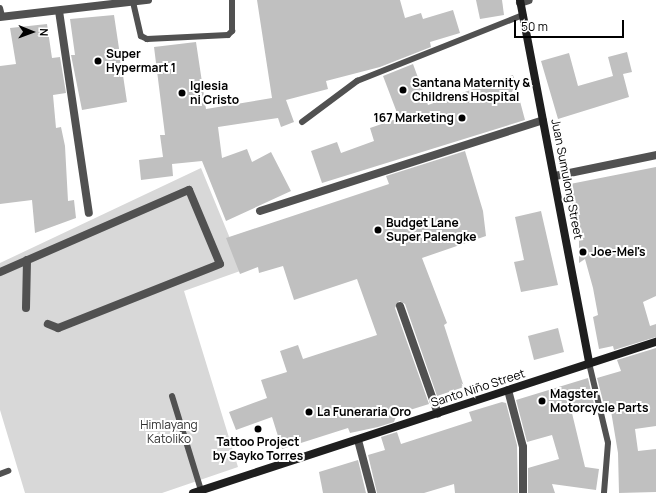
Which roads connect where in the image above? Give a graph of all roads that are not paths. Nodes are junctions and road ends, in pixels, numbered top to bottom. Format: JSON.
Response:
{"nodes":[{"id":1,"x":148,"y":0,"type":"edge"},
{"id":2,"x":232,"y":0,"type":"edge"},
{"id":3,"x":523,"y":1,"type":"edge"},
{"id":4,"x":133,"y":2,"type":"junction"},
{"id":5,"x":0,"y":8,"type":"edge"},
{"id":6,"x":59,"y":11,"type":"junction"},
{"id":7,"x":523,"y":15,"type":"junction"},
{"id":8,"x":1,"y":17,"type":"edge"},
{"id":9,"x":542,"y":120,"type":"junction"},
{"id":10,"x":302,"y":122,"type":"dead end"},
{"id":11,"x":656,"y":155,"type":"edge"},
{"id":12,"x":555,"y":176,"type":"junction"},
{"id":13,"x":260,"y":211,"type":"dead end"},
{"id":14,"x":89,"y":213,"type":"dead end"},
{"id":15,"x":27,"y":260,"type":"junction"},
{"id":16,"x":0,"y":272,"type":"edge"},
{"id":17,"x":400,"y":306,"type":"dead end"},
{"id":18,"x":26,"y":308,"type":"dead end"},
{"id":19,"x":48,"y":324,"type":"dead end"},
{"id":20,"x":656,"y":342,"type":"edge"},
{"id":21,"x":589,"y":363,"type":"junction"},
{"id":22,"x":508,"y":390,"type":"junction"},
{"id":23,"x":172,"y":396,"type":"dead end"},
{"id":24,"x":438,"y":414,"type":"junction"},
{"id":25,"x":358,"y":440,"type":"junction"},
{"id":26,"x":8,"y":471,"type":"dead end"},
{"id":27,"x":0,"y":474,"type":"edge"},
{"id":28,"x":197,"y":492,"type":"edge"},
{"id":29,"x":372,"y":493,"type":"edge"},
{"id":30,"x":523,"y":493,"type":"edge"},
{"id":31,"x":604,"y":493,"type":"edge"}],
"edges":[{"from":1,"to":4,"type":"street"},
{"from":2,"to":4,"type":"lane"},
{"from":3,"to":7,"type":"main road","name":"Juan Sumulong Street"},
{"from":4,"to":6,"type":"street"},
{"from":5,"to":8,"type":"lane"},
{"from":6,"to":8,"type":"street"},
{"from":6,"to":14,"type":"street"},
{"from":7,"to":9,"type":"main road","name":"Juan Sumulong Street"},
{"from":7,"to":10,"type":"lane"},
{"from":9,"to":12,"type":"main road","name":"Juan Sumulong Street"},
{"from":9,"to":13,"type":"street"},
{"from":11,"to":12,"type":"street"},
{"from":12,"to":21,"type":"main road","name":"Juan Sumulong Street"},
{"from":15,"to":16,"type":"street"},
{"from":15,"to":18,"type":"street"},
{"from":15,"to":19,"type":"street"},
{"from":17,"to":24,"type":"street"},
{"from":20,"to":21,"type":"main road","name":"Santo Niño Street"},
{"from":21,"to":22,"type":"main road","name":"Santo Niño Street"},
{"from":21,"to":31,"type":"lane"},
{"from":22,"to":24,"type":"main road","name":"Santo Niño Street"},
{"from":22,"to":30,"type":"street"},
{"from":23,"to":28,"type":"lane"},
{"from":24,"to":25,"type":"main road","name":"Santo Niño Street"},
{"from":25,"to":28,"type":"main road","name":"Santo Niño Street"},
{"from":25,"to":29,"type":"street"},
{"from":26,"to":27,"type":"lane"}]}
